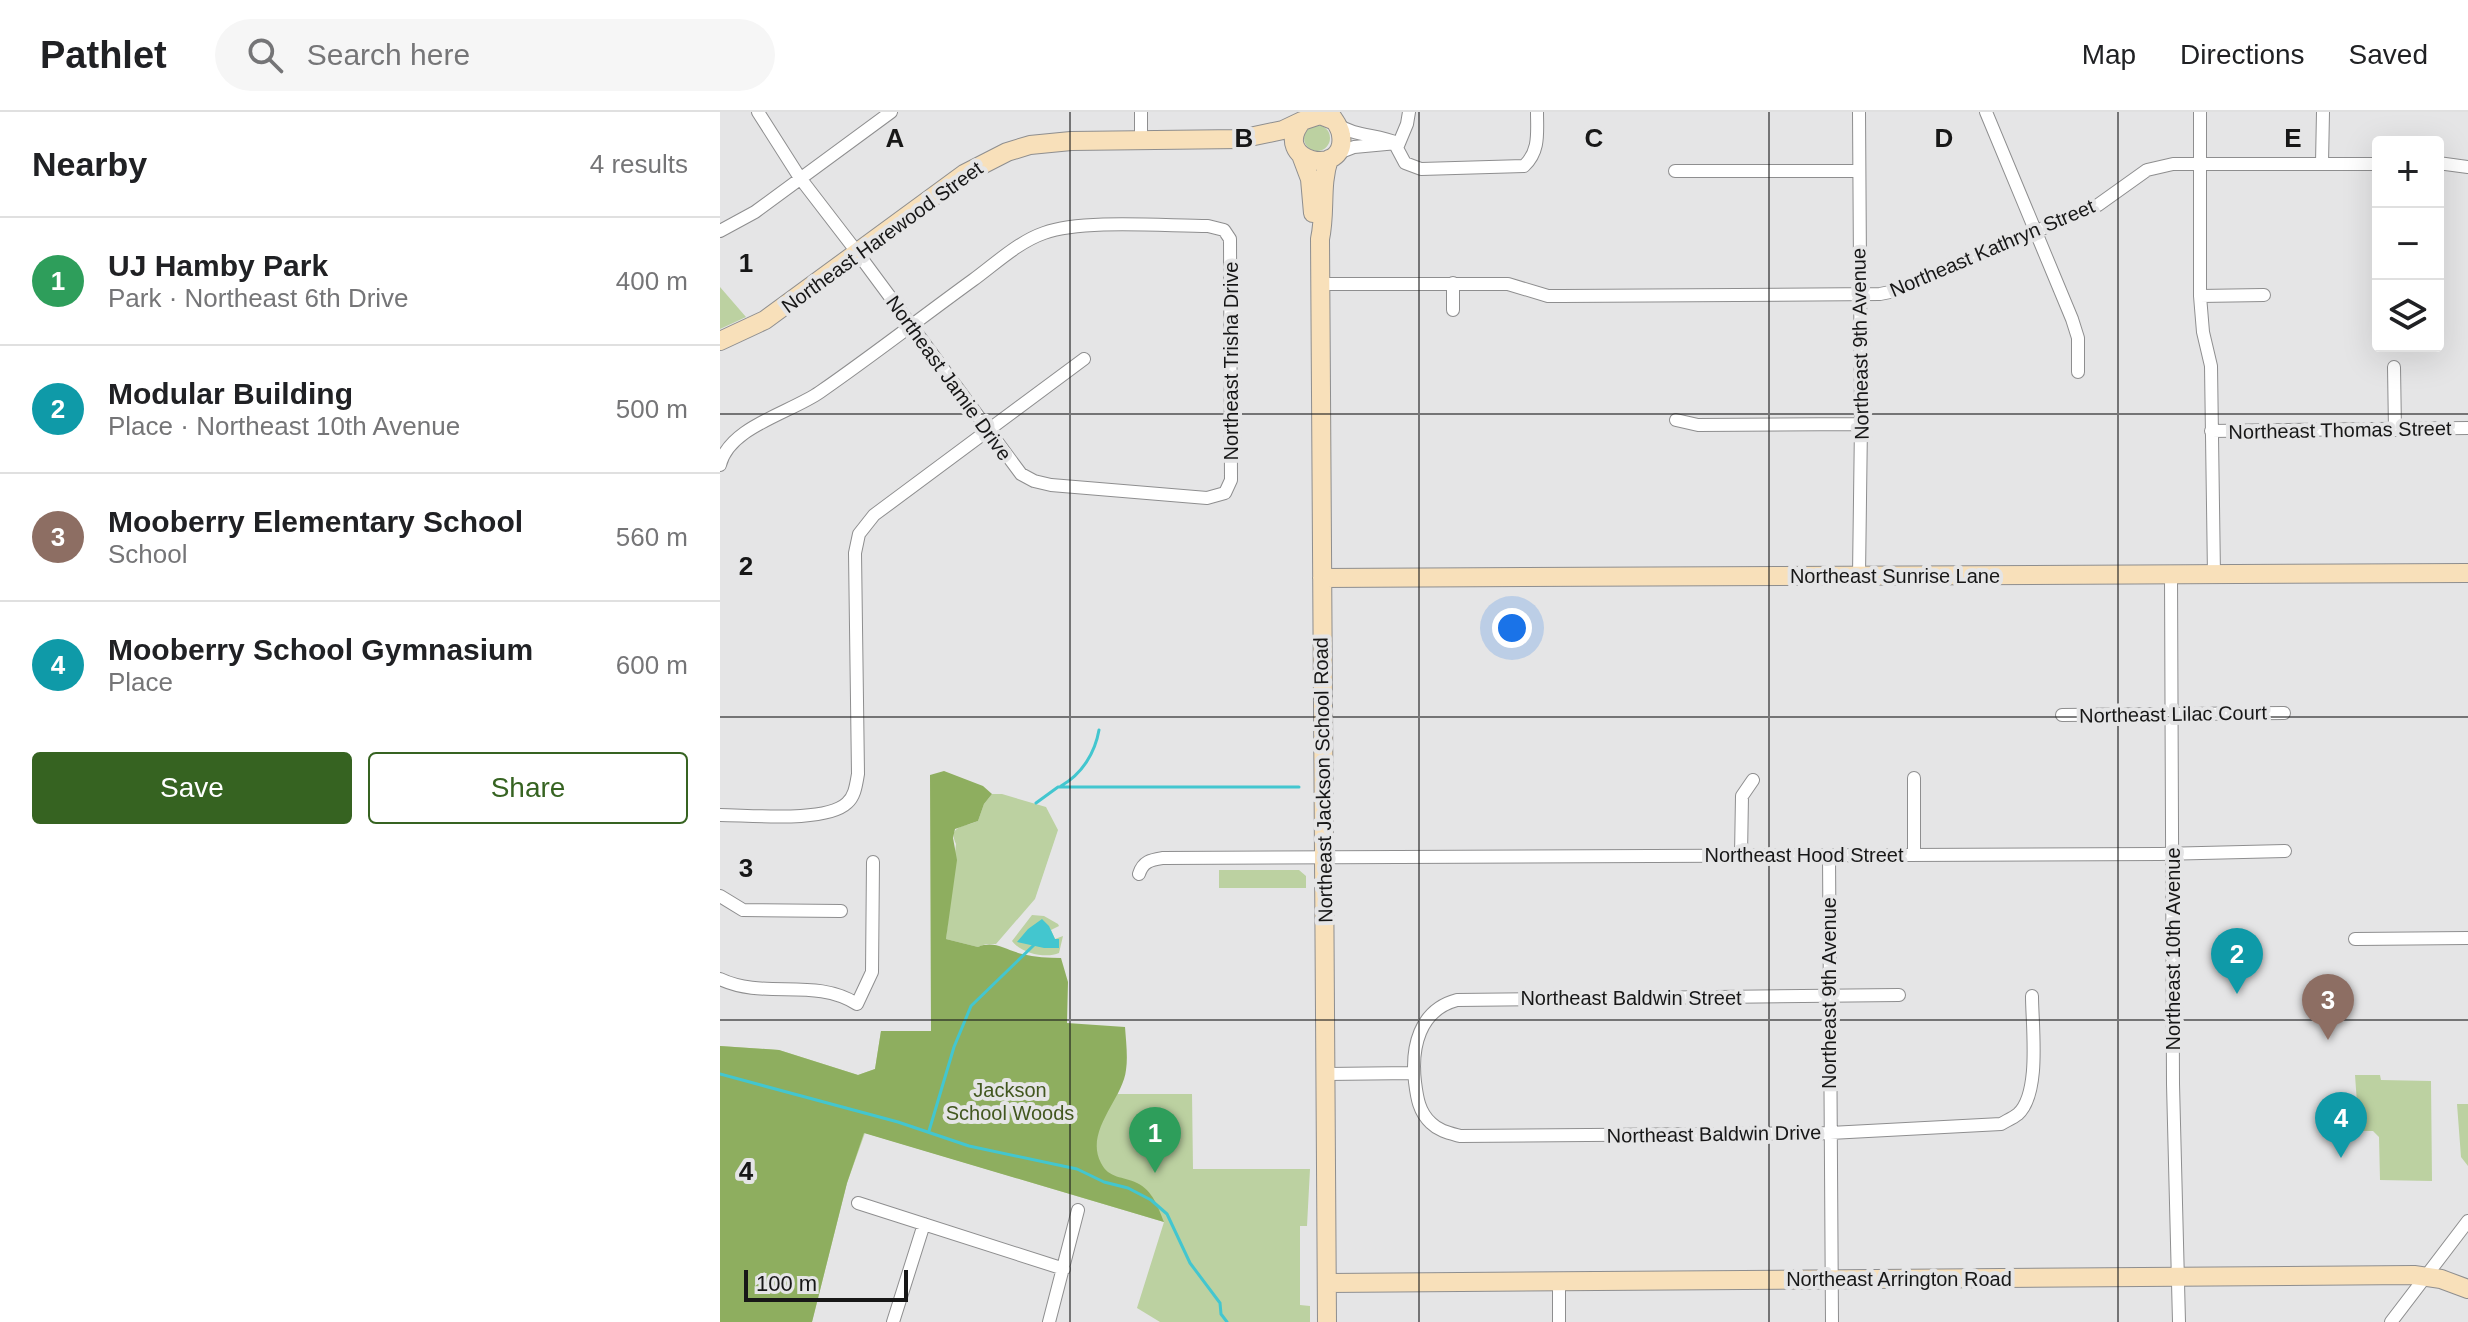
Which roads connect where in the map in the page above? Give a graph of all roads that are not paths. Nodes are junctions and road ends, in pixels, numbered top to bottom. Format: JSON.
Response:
{"nodes":[{"id":1,"x":758,"y":112,"type":"edge"},
{"id":2,"x":891,"y":112,"type":"edge"},
{"id":3,"x":1141,"y":112,"type":"edge"},
{"id":4,"x":1409,"y":112,"type":"edge"},
{"id":5,"x":1537,"y":112,"type":"edge"},
{"id":6,"x":1859,"y":112,"type":"edge"},
{"id":7,"x":1986,"y":112,"type":"edge"},
{"id":8,"x":2200,"y":112,"type":"edge"},
{"id":9,"x":2323,"y":112,"type":"edge"},
{"id":10,"x":1305,"y":117,"type":"edge"},
{"id":11,"x":1334,"y":119,"type":"edge"},
{"id":12,"x":1240,"y":139,"type":"junction"},
{"id":13,"x":1141,"y":140,"type":"junction"},
{"id":14,"x":1397,"y":143,"type":"junction"},
{"id":15,"x":1300,"y":154,"type":"junction"},
{"id":16,"x":1333,"y":156,"type":"junction"},
{"id":17,"x":2322,"y":163,"type":"junction"},
{"id":18,"x":2200,"y":164,"type":"junction"},
{"id":19,"x":2372,"y":164,"type":"edge"},
{"id":20,"x":2444,"y":164,"type":"edge"},
{"id":21,"x":2468,"y":167,"type":"edge"},
{"id":22,"x":1675,"y":171,"type":"dead end"},
{"id":23,"x":1859,"y":171,"type":"junction"},
{"id":24,"x":800,"y":178,"type":"junction"},
{"id":25,"x":720,"y":231,"type":"edge"},
{"id":26,"x":2035,"y":232,"type":"junction"},
{"id":27,"x":1320,"y":239,"type":"junction"},
{"id":28,"x":857,"y":253,"type":"junction"},
{"id":29,"x":1453,"y":283,"type":"junction"},
{"id":30,"x":1320,"y":284,"type":"junction"},
{"id":31,"x":1858,"y":295,"type":"junction"},
{"id":32,"x":2264,"y":295,"type":"dead end"},
{"id":33,"x":2200,"y":296,"type":"junction"},
{"id":34,"x":1453,"y":310,"type":"dead end"},
{"id":35,"x":910,"y":325,"type":"junction"},
{"id":36,"x":720,"y":341,"type":"edge"},
{"id":37,"x":1084,"y":359,"type":"dead end"},
{"id":38,"x":2394,"y":367,"type":"dead end"},
{"id":39,"x":2078,"y":372,"type":"dead end"},
{"id":40,"x":1676,"y":420,"type":"dead end"},
{"id":41,"x":1861,"y":424,"type":"junction"},
{"id":42,"x":2468,"y":428,"type":"edge"},
{"id":43,"x":987,"y":430,"type":"junction"},
{"id":44,"x":2395,"y":430,"type":"junction"},
{"id":45,"x":2211,"y":431,"type":"junction"},
{"id":46,"x":720,"y":465,"type":"edge"},
{"id":47,"x":1225,"y":493,"type":"joint"},
{"id":48,"x":2468,"y":573,"type":"edge"},
{"id":49,"x":1859,"y":575,"type":"junction"},
{"id":50,"x":2171,"y":575,"type":"junction"},
{"id":51,"x":2214,"y":575,"type":"junction"},
{"id":52,"x":1322,"y":578,"type":"junction"},
{"id":53,"x":2284,"y":713,"type":"dead end"},
{"id":54,"x":2171,"y":714,"type":"junction"},
{"id":55,"x":2062,"y":715,"type":"dead end"},
{"id":56,"x":1914,"y":778,"type":"dead end"},
{"id":57,"x":1753,"y":780,"type":"dead end"},
{"id":58,"x":720,"y":815,"type":"edge"},
{"id":59,"x":2285,"y":851,"type":"dead end"},
{"id":60,"x":2172,"y":854,"type":"junction"},
{"id":61,"x":1741,"y":855,"type":"junction"},
{"id":62,"x":1829,"y":855,"type":"junction"},
{"id":63,"x":1914,"y":855,"type":"junction"},
{"id":64,"x":1324,"y":857,"type":"junction"},
{"id":65,"x":873,"y":862,"type":"dead end"},
{"id":66,"x":1139,"y":874,"type":"dead end"},
{"id":67,"x":720,"y":896,"type":"edge"},
{"id":68,"x":841,"y":911,"type":"dead end"},
{"id":69,"x":2468,"y":938,"type":"edge"},
{"id":70,"x":2355,"y":939,"type":"dead end"},
{"id":71,"x":720,"y":979,"type":"edge"},
{"id":72,"x":1899,"y":995,"type":"dead end"},
{"id":73,"x":2032,"y":996,"type":"dead end"},
{"id":74,"x":1829,"y":997,"type":"junction"},
{"id":75,"x":1414,"y":1073,"type":"junction"},
{"id":76,"x":1326,"y":1074,"type":"junction"},
{"id":77,"x":1830,"y":1133,"type":"junction"},
{"id":78,"x":858,"y":1203,"type":"dead end"},
{"id":79,"x":1078,"y":1210,"type":"dead end"},
{"id":80,"x":2468,"y":1221,"type":"edge"},
{"id":81,"x":924,"y":1224,"type":"junction"},
{"id":82,"x":1064,"y":1269,"type":"junction"},
{"id":83,"x":2426,"y":1276,"type":"junction"},
{"id":84,"x":2179,"y":1277,"type":"junction"},
{"id":85,"x":1832,"y":1280,"type":"junction"},
{"id":86,"x":1559,"y":1282,"type":"junction"},
{"id":87,"x":1328,"y":1283,"type":"junction"},
{"id":88,"x":2468,"y":1289,"type":"edge"},
{"id":89,"x":893,"y":1322,"type":"edge"},
{"id":90,"x":1049,"y":1322,"type":"edge"},
{"id":91,"x":1327,"y":1322,"type":"edge"},
{"id":92,"x":1559,"y":1322,"type":"edge"},
{"id":93,"x":1832,"y":1322,"type":"edge"},
{"id":94,"x":2179,"y":1322,"type":"edge"},
{"id":95,"x":2391,"y":1322,"type":"edge"}],
"edges":[{"from":1,"to":24,"type":"street","name":"Northeast Jamie Drive"},
{"from":2,"to":24,"type":"street"},
{"from":3,"to":13,"type":"street"},
{"from":4,"to":14,"type":"street"},
{"from":5,"to":14,"type":"street"},
{"from":6,"to":23,"type":"street","name":"Northeast 9th Avenue"},
{"from":7,"to":26,"type":"street"},
{"from":8,"to":18,"type":"street"},
{"from":9,"to":17,"type":"street"},
{"from":10,"to":11,"type":"street"},
{"from":10,"to":12,"type":"street","name":"Northeast Harewood Street"},
{"from":10,"to":15,"type":"street"},
{"from":11,"to":14,"type":"street"},
{"from":11,"to":16,"type":"street"},
{"from":12,"to":13,"type":"street","name":"Northeast Harewood Street"},
{"from":12,"to":15,"type":"street","name":"Northeast Harewood Street"},
{"from":13,"to":28,"type":"street","name":"Northeast Harewood Street"},
{"from":14,"to":16,"type":"street"},
{"from":15,"to":16,"type":"street"},
{"from":15,"to":27,"type":"street","name":"Northeast Jackson School Road"},
{"from":16,"to":27,"type":"street","name":"Northeast Jackson School Road"},
{"from":17,"to":18,"type":"street","name":"Northeast Kathryn Street"},
{"from":17,"to":19,"type":"street","name":"Northeast Kathryn Street"},
{"from":18,"to":26,"type":"street","name":"Northeast Kathryn Street"},
{"from":18,"to":33,"type":"street"},
{"from":20,"to":21,"type":"street"},
{"from":22,"to":23,"type":"street"},
{"from":23,"to":31,"type":"street","name":"Northeast 9th Avenue"},
{"from":24,"to":25,"type":"street"},
{"from":24,"to":28,"type":"street","name":"Northeast Jamie Drive"},
{"from":26,"to":31,"type":"street","name":"Northeast Kathryn Street"},
{"from":26,"to":39,"type":"street"},
{"from":27,"to":30,"type":"street","name":"Northeast Jackson School Road"},
{"from":28,"to":35,"type":"street","name":"Northeast Jamie Drive"},
{"from":28,"to":36,"type":"street","name":"Northeast Harewood Street"},
{"from":29,"to":30,"type":"street","name":"Northeast Kathryn Street"},
{"from":29,"to":31,"type":"street","name":"Northeast Kathryn Street"},
{"from":29,"to":34,"type":"street"},
{"from":30,"to":52,"type":"street","name":"Northeast Jackson School Road"},
{"from":31,"to":41,"type":"street","name":"Northeast 9th Avenue"},
{"from":32,"to":33,"type":"street"},
{"from":33,"to":45,"type":"street"},
{"from":35,"to":43,"type":"street","name":"Northeast Jamie Drive"},
{"from":35,"to":46,"type":"street"},
{"from":35,"to":47,"type":"street","name":"Northeast Trisha Drive"},
{"from":37,"to":43,"type":"street"},
{"from":38,"to":44,"type":"street"},
{"from":40,"to":41,"type":"street"},
{"from":41,"to":49,"type":"street","name":"Northeast 9th Avenue"},
{"from":42,"to":44,"type":"street","name":"Northeast Thomas Street"},
{"from":43,"to":47,"type":"street","name":"Northeast Jamie Drive"},
{"from":43,"to":58,"type":"street"},
{"from":44,"to":45,"type":"street","name":"Northeast Thomas Street"},
{"from":45,"to":51,"type":"street"},
{"from":48,"to":51,"type":"street","name":"Northeast Sunrise Lane"},
{"from":49,"to":50,"type":"street","name":"Northeast Sunrise Lane"},
{"from":49,"to":52,"type":"street","name":"Northeast Sunrise Lane"},
{"from":50,"to":51,"type":"street","name":"Northeast Sunrise Lane"},
{"from":50,"to":54,"type":"street","name":"Northeast 10th Avenue"},
{"from":52,"to":64,"type":"street","name":"Northeast Jackson School Road"},
{"from":53,"to":54,"type":"street","name":"Northeast Lilac Court"},
{"from":54,"to":55,"type":"street","name":"Northeast Lilac Court"},
{"from":54,"to":60,"type":"street","name":"Northeast 10th Avenue"},
{"from":56,"to":63,"type":"street"},
{"from":57,"to":61,"type":"street"},
{"from":59,"to":60,"type":"street","name":"Northeast Hood Street"},
{"from":60,"to":63,"type":"street","name":"Northeast Hood Street"},
{"from":60,"to":84,"type":"street","name":"Northeast 10th Avenue"},
{"from":61,"to":62,"type":"street","name":"Northeast Hood Street"},
{"from":61,"to":64,"type":"street","name":"Northeast Hood Street"},
{"from":62,"to":63,"type":"street","name":"Northeast Hood Street"},
{"from":62,"to":74,"type":"street","name":"Northeast 9th Avenue"},
{"from":64,"to":66,"type":"street","name":"Northeast Hood Street"},
{"from":64,"to":76,"type":"street","name":"Northeast Jackson School Road"},
{"from":65,"to":71,"type":"street"},
{"from":67,"to":68,"type":"street"},
{"from":69,"to":70,"type":"street"},
{"from":72,"to":74,"type":"street","name":"Northeast Baldwin Street"},
{"from":73,"to":77,"type":"street","name":"Northeast Baldwin Drive"},
{"from":74,"to":75,"type":"street","name":"Northeast Baldwin Street"},
{"from":74,"to":77,"type":"street","name":"Northeast 9th Avenue"},
{"from":75,"to":76,"type":"street"},
{"from":75,"to":77,"type":"street","name":"Northeast Baldwin Drive"},
{"from":76,"to":87,"type":"street","name":"Northeast Jackson School Road"},
{"from":77,"to":85,"type":"street","name":"Northeast 9th Avenue"},
{"from":78,"to":81,"type":"street"},
{"from":79,"to":82,"type":"street"},
{"from":80,"to":83,"type":"street"},
{"from":81,"to":82,"type":"street"},
{"from":81,"to":89,"type":"street"},
{"from":82,"to":90,"type":"street"},
{"from":83,"to":84,"type":"street","name":"Northeast Arrington Road"},
{"from":83,"to":88,"type":"street","name":"Northeast Arrington Road"},
{"from":83,"to":95,"type":"street"},
{"from":84,"to":85,"type":"street","name":"Northeast Arrington Road"},
{"from":84,"to":94,"type":"street","name":"Northeast 10th Avenue"},
{"from":85,"to":86,"type":"street","name":"Northeast Arrington Road"},
{"from":85,"to":93,"type":"street","name":"Northeast 9th Avenue"},
{"from":86,"to":87,"type":"street","name":"Northeast Arrington Road"},
{"from":86,"to":92,"type":"street"},
{"from":87,"to":91,"type":"street","name":"Northeast Jackson School Road"}]}
